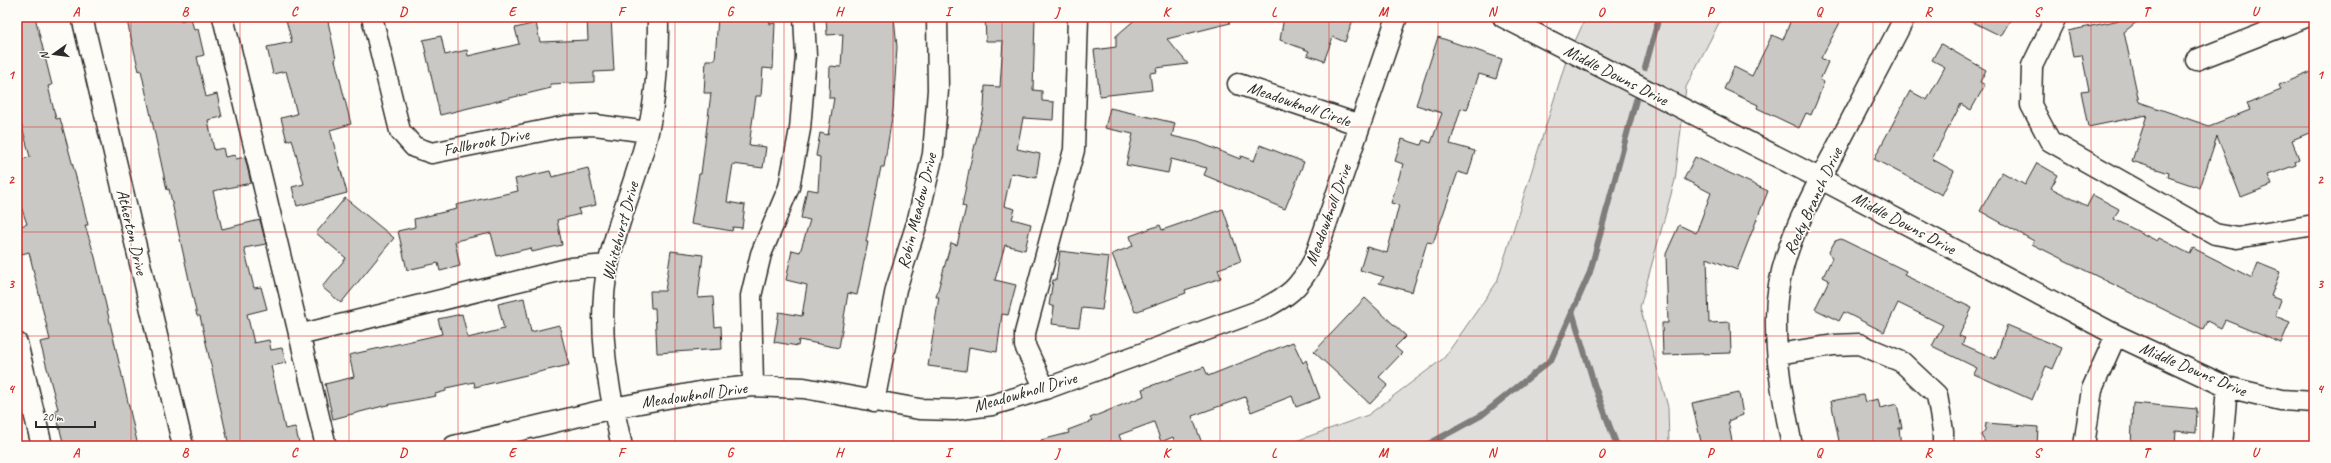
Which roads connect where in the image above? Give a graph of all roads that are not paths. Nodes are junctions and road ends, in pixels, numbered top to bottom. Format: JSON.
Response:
{"nodes":[{"id":1,"x":82,"y":17,"type":"edge"},
{"id":2,"x":223,"y":17,"type":"edge"},
{"id":3,"x":372,"y":17,"type":"edge"},
{"id":4,"x":658,"y":17,"type":"edge"},
{"id":5,"x":804,"y":17,"type":"edge"},
{"id":6,"x":937,"y":17,"type":"edge"},
{"id":7,"x":1078,"y":17,"type":"edge"},
{"id":8,"x":1397,"y":17,"type":"edge"},
{"id":9,"x":1503,"y":17,"type":"edge"},
{"id":10,"x":1905,"y":17,"type":"edge"},
{"id":11,"x":2056,"y":17,"type":"edge"},
{"id":12,"x":2306,"y":17,"type":"edge"},
{"id":13,"x":2196,"y":60,"type":"dead end"},
{"id":14,"x":1238,"y":84,"type":"dead end"},
{"id":15,"x":1360,"y":125,"type":"junction"},
{"id":16,"x":648,"y":132,"type":"junction"},
{"id":17,"x":1820,"y":179,"type":"junction"},
{"id":18,"x":2314,"y":225,"type":"edge"},
{"id":19,"x":608,"y":265,"type":"junction"},
{"id":20,"x":299,"y":335,"type":"junction"},
{"id":21,"x":2116,"y":335,"type":"junction"},
{"id":22,"x":17,"y":343,"type":"edge"},
{"id":23,"x":1778,"y":354,"type":"junction"},
{"id":24,"x":753,"y":386,"type":"junction"},
{"id":25,"x":2227,"y":387,"type":"junction"},
{"id":26,"x":1045,"y":389,"type":"junction"},
{"id":27,"x":874,"y":402,"type":"junction"},
{"id":28,"x":2314,"y":402,"type":"edge"},
{"id":29,"x":613,"y":408,"type":"junction"},
{"id":30,"x":458,"y":445,"type":"edge"},
{"id":31,"x":42,"y":446,"type":"edge"},
{"id":32,"x":183,"y":446,"type":"edge"},
{"id":33,"x":326,"y":446,"type":"edge"},
{"id":34,"x":622,"y":446,"type":"edge"},
{"id":35,"x":1792,"y":446,"type":"edge"},
{"id":36,"x":1943,"y":446,"type":"edge"},
{"id":37,"x":2084,"y":446,"type":"edge"},
{"id":38,"x":2222,"y":446,"type":"edge"}],
"edges":[{"from":1,"to":32,"type":"street","name":"Atherton Drive"},
{"from":2,"to":20,"type":"street"},
{"from":3,"to":16,"type":"street","name":"Fallbrook Drive"},
{"from":4,"to":16,"type":"street","name":"Whitehurst Drive"},
{"from":5,"to":24,"type":"street"},
{"from":6,"to":27,"type":"street","name":"Robin Meadow Drive"},
{"from":7,"to":26,"type":"street"},
{"from":8,"to":15,"type":"street","name":"Meadowknoll Drive"},
{"from":9,"to":17,"type":"street","name":"Middle Downs Drive"},
{"from":10,"to":17,"type":"street","name":"Rocky Branch Drive"},
{"from":11,"to":18,"type":"street"},
{"from":12,"to":13,"type":"street"},
{"from":14,"to":15,"type":"street","name":"Meadowknoll Circle"},
{"from":15,"to":26,"type":"street","name":"Meadowknoll Drive"},
{"from":16,"to":19,"type":"street","name":"Whitehurst Drive"},
{"from":17,"to":21,"type":"street","name":"Middle Downs Drive"},
{"from":17,"to":23,"type":"street","name":"Rocky Branch Drive"},
{"from":19,"to":20,"type":"street"},
{"from":19,"to":29,"type":"street","name":"Whitehurst Drive"},
{"from":20,"to":33,"type":"street"},
{"from":21,"to":25,"type":"street","name":"Middle Downs Drive"},
{"from":21,"to":37,"type":"street"},
{"from":22,"to":31,"type":"street"},
{"from":23,"to":35,"type":"street","name":"Rocky Branch Drive"},
{"from":23,"to":36,"type":"street"},
{"from":24,"to":27,"type":"street","name":"Meadowknoll Drive"},
{"from":24,"to":29,"type":"street","name":"Meadowknoll Drive"},
{"from":25,"to":28,"type":"street","name":"Middle Downs Drive"},
{"from":25,"to":38,"type":"street"},
{"from":26,"to":27,"type":"street","name":"Meadowknoll Drive"},
{"from":29,"to":30,"type":"street","name":"Meadowknoll Drive"},
{"from":29,"to":34,"type":"street","name":"Whitehurst Drive"}]}
